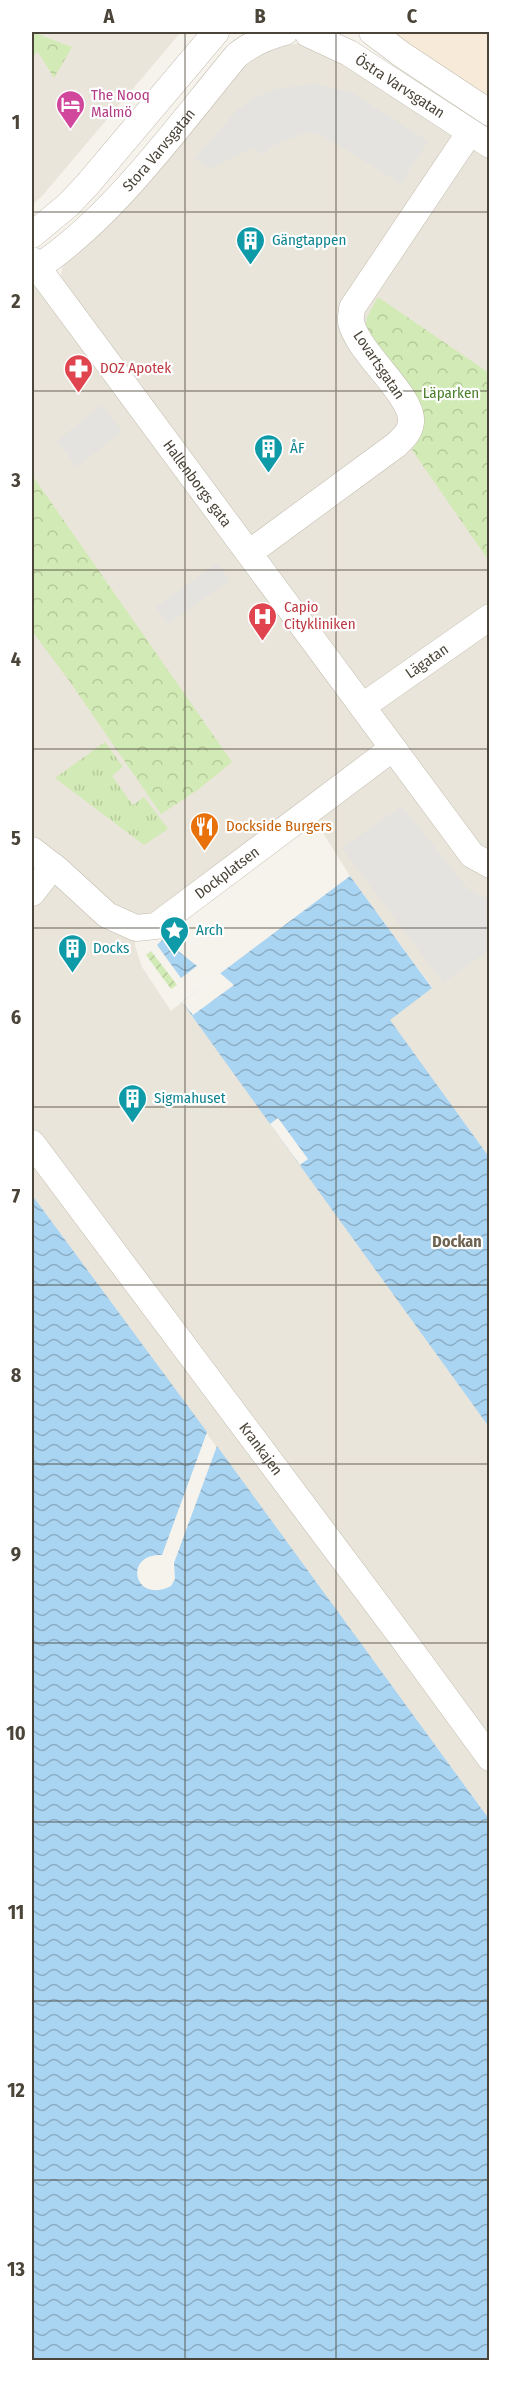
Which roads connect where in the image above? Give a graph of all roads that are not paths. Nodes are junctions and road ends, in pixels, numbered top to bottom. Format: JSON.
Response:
{"nodes":[{"id":1,"x":216,"y":32,"type":"edge"},
{"id":2,"x":298,"y":32,"type":"edge"},
{"id":3,"x":372,"y":32,"type":"edge"},
{"id":4,"x":489,"y":113,"type":"edge"},
{"id":5,"x":480,"y":138,"type":"edge"},
{"id":6,"x":32,"y":235,"type":"edge"},
{"id":7,"x":33,"y":266,"type":"edge"},
{"id":8,"x":249,"y":553,"type":"junction"},
{"id":9,"x":489,"y":617,"type":"edge"},
{"id":10,"x":363,"y":706,"type":"junction"},
{"id":11,"x":393,"y":748,"type":"junction"},
{"id":12,"x":32,"y":850,"type":"edge"},
{"id":13,"x":489,"y":865,"type":"edge"},
{"id":14,"x":56,"y":868,"type":"junction"},
{"id":15,"x":32,"y":893,"type":"edge"},
{"id":16,"x":32,"y":1143,"type":"edge"},
{"id":17,"x":489,"y":1758,"type":"edge"}],
"edges":[{"from":1,"to":6,"type":"street","name":"Stora Varvsgatan"},
{"from":2,"to":5,"type":"street","name":"Östra Varvsgatan"},
{"from":2,"to":7,"type":"street","name":"Stora Varvsgatan"},
{"from":3,"to":4,"type":"street","name":"Östra Varvsgatan"},
{"from":5,"to":8,"type":"street","name":"Lovartsgatan"},
{"from":7,"to":8,"type":"street","name":"Hallenborgs gata"},
{"from":8,"to":10,"type":"street","name":"Hallenborgs gata"},
{"from":9,"to":10,"type":"street","name":"Lägatan"},
{"from":10,"to":11,"type":"street"},
{"from":11,"to":13,"type":"street"},
{"from":11,"to":14,"type":"street","name":"Dockplatsen"},
{"from":12,"to":14,"type":"street","name":"Dockplatsen"},
{"from":14,"to":15,"type":"street"},
{"from":16,"to":17,"type":"street","name":"Krankajen"}]}
